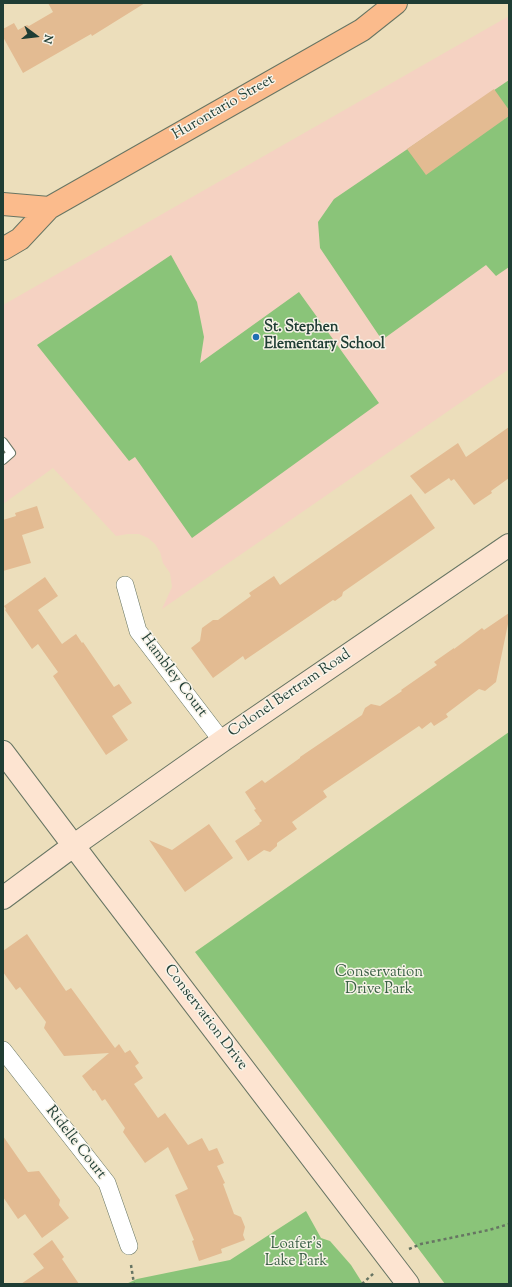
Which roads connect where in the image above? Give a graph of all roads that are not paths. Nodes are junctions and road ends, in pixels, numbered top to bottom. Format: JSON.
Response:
{"nodes":[{"id":1,"x":396,"y":3,"type":"edge"},
{"id":2,"x":3,"y":204,"type":"edge"},
{"id":3,"x":49,"y":208,"type":"junction"},
{"id":4,"x":3,"y":249,"type":"edge"},
{"id":5,"x":3,"y":442,"type":"edge"},
{"id":6,"x":3,"y":460,"type":"edge"},
{"id":7,"x":509,"y":545,"type":"edge"},
{"id":8,"x":124,"y":585,"type":"dead end"},
{"id":9,"x":222,"y":741,"type":"junction"},
{"id":10,"x":3,"y":752,"type":"edge"},
{"id":11,"x":73,"y":846,"type":"junction"},
{"id":12,"x":3,"y":898,"type":"edge"},
{"id":13,"x":3,"y":1050,"type":"edge"},
{"id":14,"x":129,"y":1246,"type":"dead end"},
{"id":15,"x":408,"y":1284,"type":"edge"}],
"edges":[{"from":1,"to":3,"type":"main road","name":"Hurontario Street"},
{"from":2,"to":3,"type":"main road"},
{"from":3,"to":4,"type":"main road","name":"Hurontario Street"},
{"from":5,"to":6,"type":"lane"},
{"from":7,"to":9,"type":"street","name":"Colonel Bertram Road"},
{"from":8,"to":9,"type":"street","name":"Hambley Court"},
{"from":9,"to":11,"type":"street","name":"Colonel Bertram Road"},
{"from":10,"to":11,"type":"street","name":"Conservation Drive"},
{"from":11,"to":12,"type":"street","name":"Colonel Bertram Road"},
{"from":11,"to":15,"type":"street","name":"Conservation Drive"},
{"from":13,"to":14,"type":"street","name":"Ridelle Court"}]}
